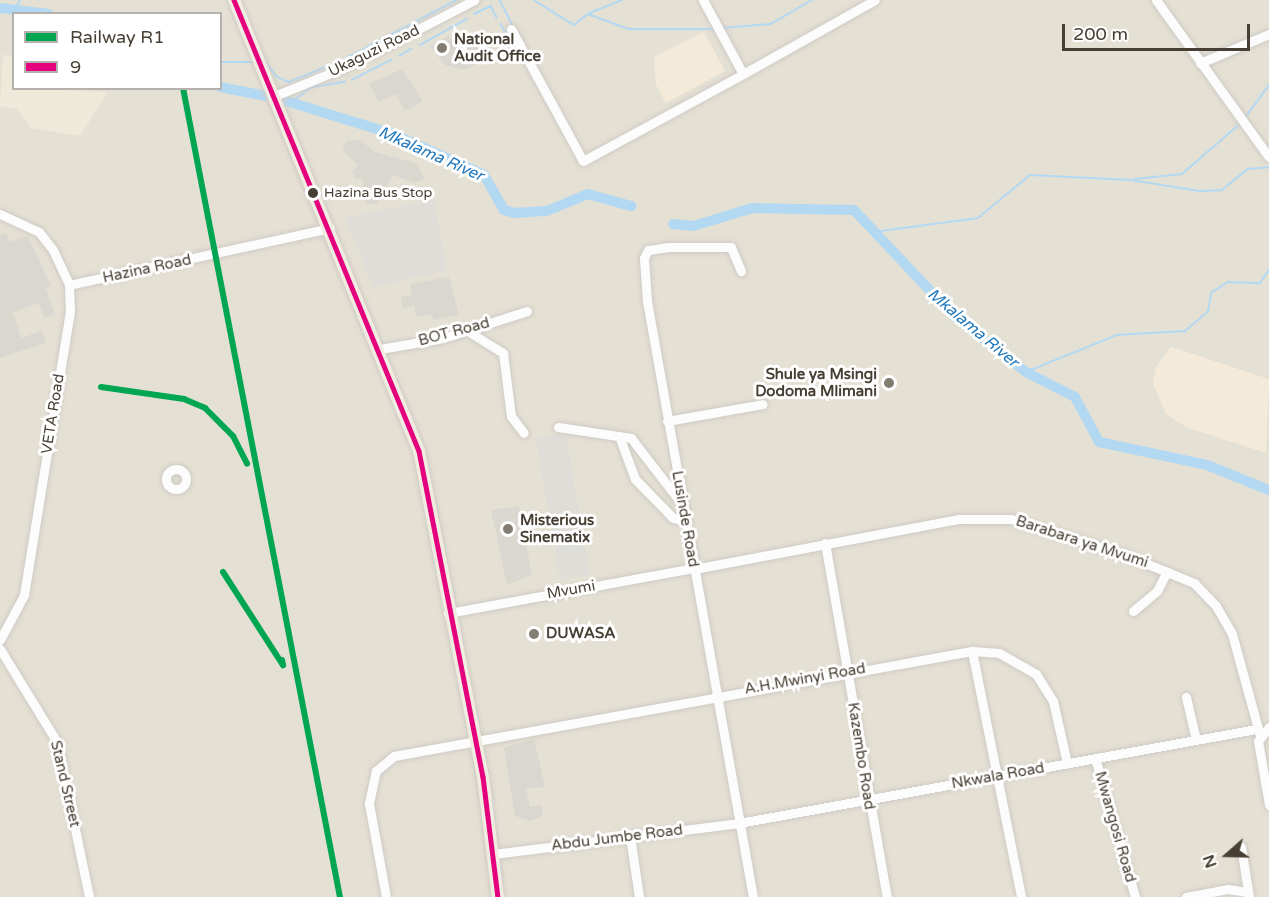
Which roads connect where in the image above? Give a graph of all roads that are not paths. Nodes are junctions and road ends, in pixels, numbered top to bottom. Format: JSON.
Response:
{"nodes":[{"id":1,"x":234,"y":0,"type":"edge"},
{"id":2,"x":474,"y":0,"type":"edge"},
{"id":3,"x":703,"y":0,"type":"edge"},
{"id":4,"x":875,"y":0,"type":"edge"},
{"id":5,"x":1155,"y":0,"type":"edge"},
{"id":6,"x":511,"y":28,"type":"dead end"},
{"id":7,"x":1269,"y":34,"type":"edge"},
{"id":8,"x":1200,"y":63,"type":"junction"},
{"id":9,"x":743,"y":74,"type":"junction"},
{"id":10,"x":272,"y":97,"type":"junction"},
{"id":11,"x":1269,"y":157,"type":"edge"},
{"id":12,"x":0,"y":214,"type":"edge"},
{"id":13,"x":330,"y":228,"type":"junction"},
{"id":14,"x":741,"y":271,"type":"dead end"},
{"id":15,"x":69,"y":285,"type":"junction"},
{"id":16,"x":526,"y":311,"type":"dead end"},
{"id":17,"x":466,"y":330,"type":"junction"},
{"id":18,"x":380,"y":349,"type":"junction"},
{"id":19,"x":763,"y":404,"type":"dead end"},
{"id":20,"x":667,"y":421,"type":"junction"},
{"id":21,"x":558,"y":427,"type":"dead end"},
{"id":22,"x":524,"y":433,"type":"dead end"},
{"id":23,"x":619,"y":436,"type":"junction"},
{"id":24,"x":682,"y":504,"type":"junction"},
{"id":25,"x":685,"y":521,"type":"junction"},
{"id":26,"x":825,"y":543,"type":"junction"},
{"id":27,"x":694,"y":568,"type":"junction"},
{"id":28,"x":1167,"y":571,"type":"junction"},
{"id":29,"x":1133,"y":611,"type":"dead end"},
{"id":30,"x":448,"y":613,"type":"junction"},
{"id":31,"x":0,"y":640,"type":"edge"},
{"id":32,"x":0,"y":649,"type":"edge"},
{"id":33,"x":972,"y":651,"type":"junction"},
{"id":34,"x":847,"y":672,"type":"junction"},
{"id":35,"x":717,"y":695,"type":"junction"},
{"id":36,"x":1186,"y":697,"type":"dead end"},
{"id":37,"x":1262,"y":730,"type":"edge"},
{"id":38,"x":1196,"y":740,"type":"junction"},
{"id":39,"x":476,"y":741,"type":"junction"},
{"id":40,"x":1095,"y":758,"type":"junction"},
{"id":41,"x":1067,"y":763,"type":"junction"},
{"id":42,"x":997,"y":776,"type":"junction"},
{"id":43,"x":867,"y":800,"type":"junction"},
{"id":44,"x":1269,"y":805,"type":"edge"},
{"id":45,"x":739,"y":823,"type":"junction"},
{"id":46,"x":630,"y":837,"type":"junction"},
{"id":47,"x":1241,"y":847,"type":"dead end"},
{"id":48,"x":494,"y":854,"type":"junction"},
{"id":49,"x":1245,"y":875,"type":"junction"},
{"id":50,"x":1228,"y":889,"type":"junction"},
{"id":51,"x":1248,"y":895,"type":"edge"},
{"id":52,"x":89,"y":897,"type":"edge"},
{"id":53,"x":386,"y":897,"type":"edge"},
{"id":54,"x":498,"y":897,"type":"edge"},
{"id":55,"x":639,"y":897,"type":"edge"},
{"id":56,"x":753,"y":897,"type":"edge"},
{"id":57,"x":887,"y":897,"type":"edge"},
{"id":58,"x":1021,"y":897,"type":"edge"},
{"id":59,"x":1135,"y":897,"type":"edge"},
{"id":60,"x":1187,"y":897,"type":"edge"}],
"edges":[{"from":1,"to":10,"type":"main road"},
{"from":2,"to":10,"type":"street","name":"Ukaguzi Road"},
{"from":3,"to":9,"type":"street"},
{"from":4,"to":9,"type":"street"},
{"from":5,"to":8,"type":"street"},
{"from":6,"to":9,"type":"street"},
{"from":7,"to":8,"type":"street"},
{"from":8,"to":11,"type":"street"},
{"from":10,"to":13,"type":"main road"},
{"from":12,"to":15,"type":"street","name":"VETA Road"},
{"from":13,"to":15,"type":"street","name":"Hazina Road"},
{"from":13,"to":18,"type":"main road"},
{"from":14,"to":20,"type":"street","name":"Lusinde Road"},
{"from":15,"to":31,"type":"street","name":"VETA Road"},
{"from":16,"to":17,"type":"street","name":"BOT Road"},
{"from":17,"to":18,"type":"street","name":"BOT Road"},
{"from":17,"to":22,"type":"street"},
{"from":18,"to":30,"type":"main road"},
{"from":19,"to":20,"type":"street"},
{"from":20,"to":24,"type":"street","name":"Lusinde Road"},
{"from":21,"to":23,"type":"street"},
{"from":23,"to":24,"type":"street"},
{"from":23,"to":25,"type":"street"},
{"from":24,"to":25,"type":"street","name":"Lusinde Road"},
{"from":25,"to":27,"type":"street","name":"Lusinde Road"},
{"from":26,"to":27,"type":"street","name":"Barabara ya Mvumi"},
{"from":26,"to":28,"type":"street","name":"Barabara ya Mvumi"},
{"from":26,"to":34,"type":"street","name":"Kazembo Road"},
{"from":27,"to":30,"type":"street","name":"Mvumi"},
{"from":27,"to":35,"type":"street","name":"Lusinde Road"},
{"from":28,"to":29,"type":"street"},
{"from":28,"to":37,"type":"street","name":"Barabara ya Mvumi"},
{"from":30,"to":39,"type":"main road"},
{"from":32,"to":52,"type":"street","name":"Stand Street"},
{"from":33,"to":34,"type":"street","name":"A.H.Mwinyi Road"},
{"from":33,"to":41,"type":"street","name":"A.H.Mwinyi Road"},
{"from":33,"to":42,"type":"street"},
{"from":34,"to":35,"type":"street","name":"A.H.Mwinyi Road"},
{"from":34,"to":43,"type":"street","name":"Kazembo Road"},
{"from":35,"to":39,"type":"street","name":"A.H.Mwinyi Road"},
{"from":35,"to":45,"type":"street","name":"Lusinde Road"},
{"from":36,"to":38,"type":"street"},
{"from":37,"to":38,"type":"street","name":"Nkwala Road"},
{"from":37,"to":44,"type":"street","name":"Barabara ya Mvumi"},
{"from":38,"to":40,"type":"street","name":"Nkwala Road"},
{"from":39,"to":48,"type":"main road"},
{"from":39,"to":53,"type":"street","name":"A.H.Mwinyi Road"},
{"from":40,"to":41,"type":"street","name":"Nkwala Road"},
{"from":40,"to":59,"type":"street","name":"Mwangosi Road"},
{"from":41,"to":42,"type":"street","name":"Nkwala Road"},
{"from":42,"to":43,"type":"street","name":"Nkwala Road"},
{"from":42,"to":58,"type":"street"},
{"from":43,"to":45,"type":"street","name":"Nkwala Road"},
{"from":43,"to":57,"type":"street","name":"Kazembo Road"},
{"from":45,"to":46,"type":"street","name":"Abdu Jumbe Road"},
{"from":45,"to":56,"type":"street","name":"Lusinde Road"},
{"from":46,"to":48,"type":"street","name":"Abdu Jumbe Road"},
{"from":46,"to":55,"type":"street"},
{"from":47,"to":49,"type":"street"},
{"from":48,"to":54,"type":"main road"},
{"from":49,"to":50,"type":"street"},
{"from":49,"to":51,"type":"street"},
{"from":50,"to":51,"type":"street"},
{"from":50,"to":60,"type":"street"}]}
